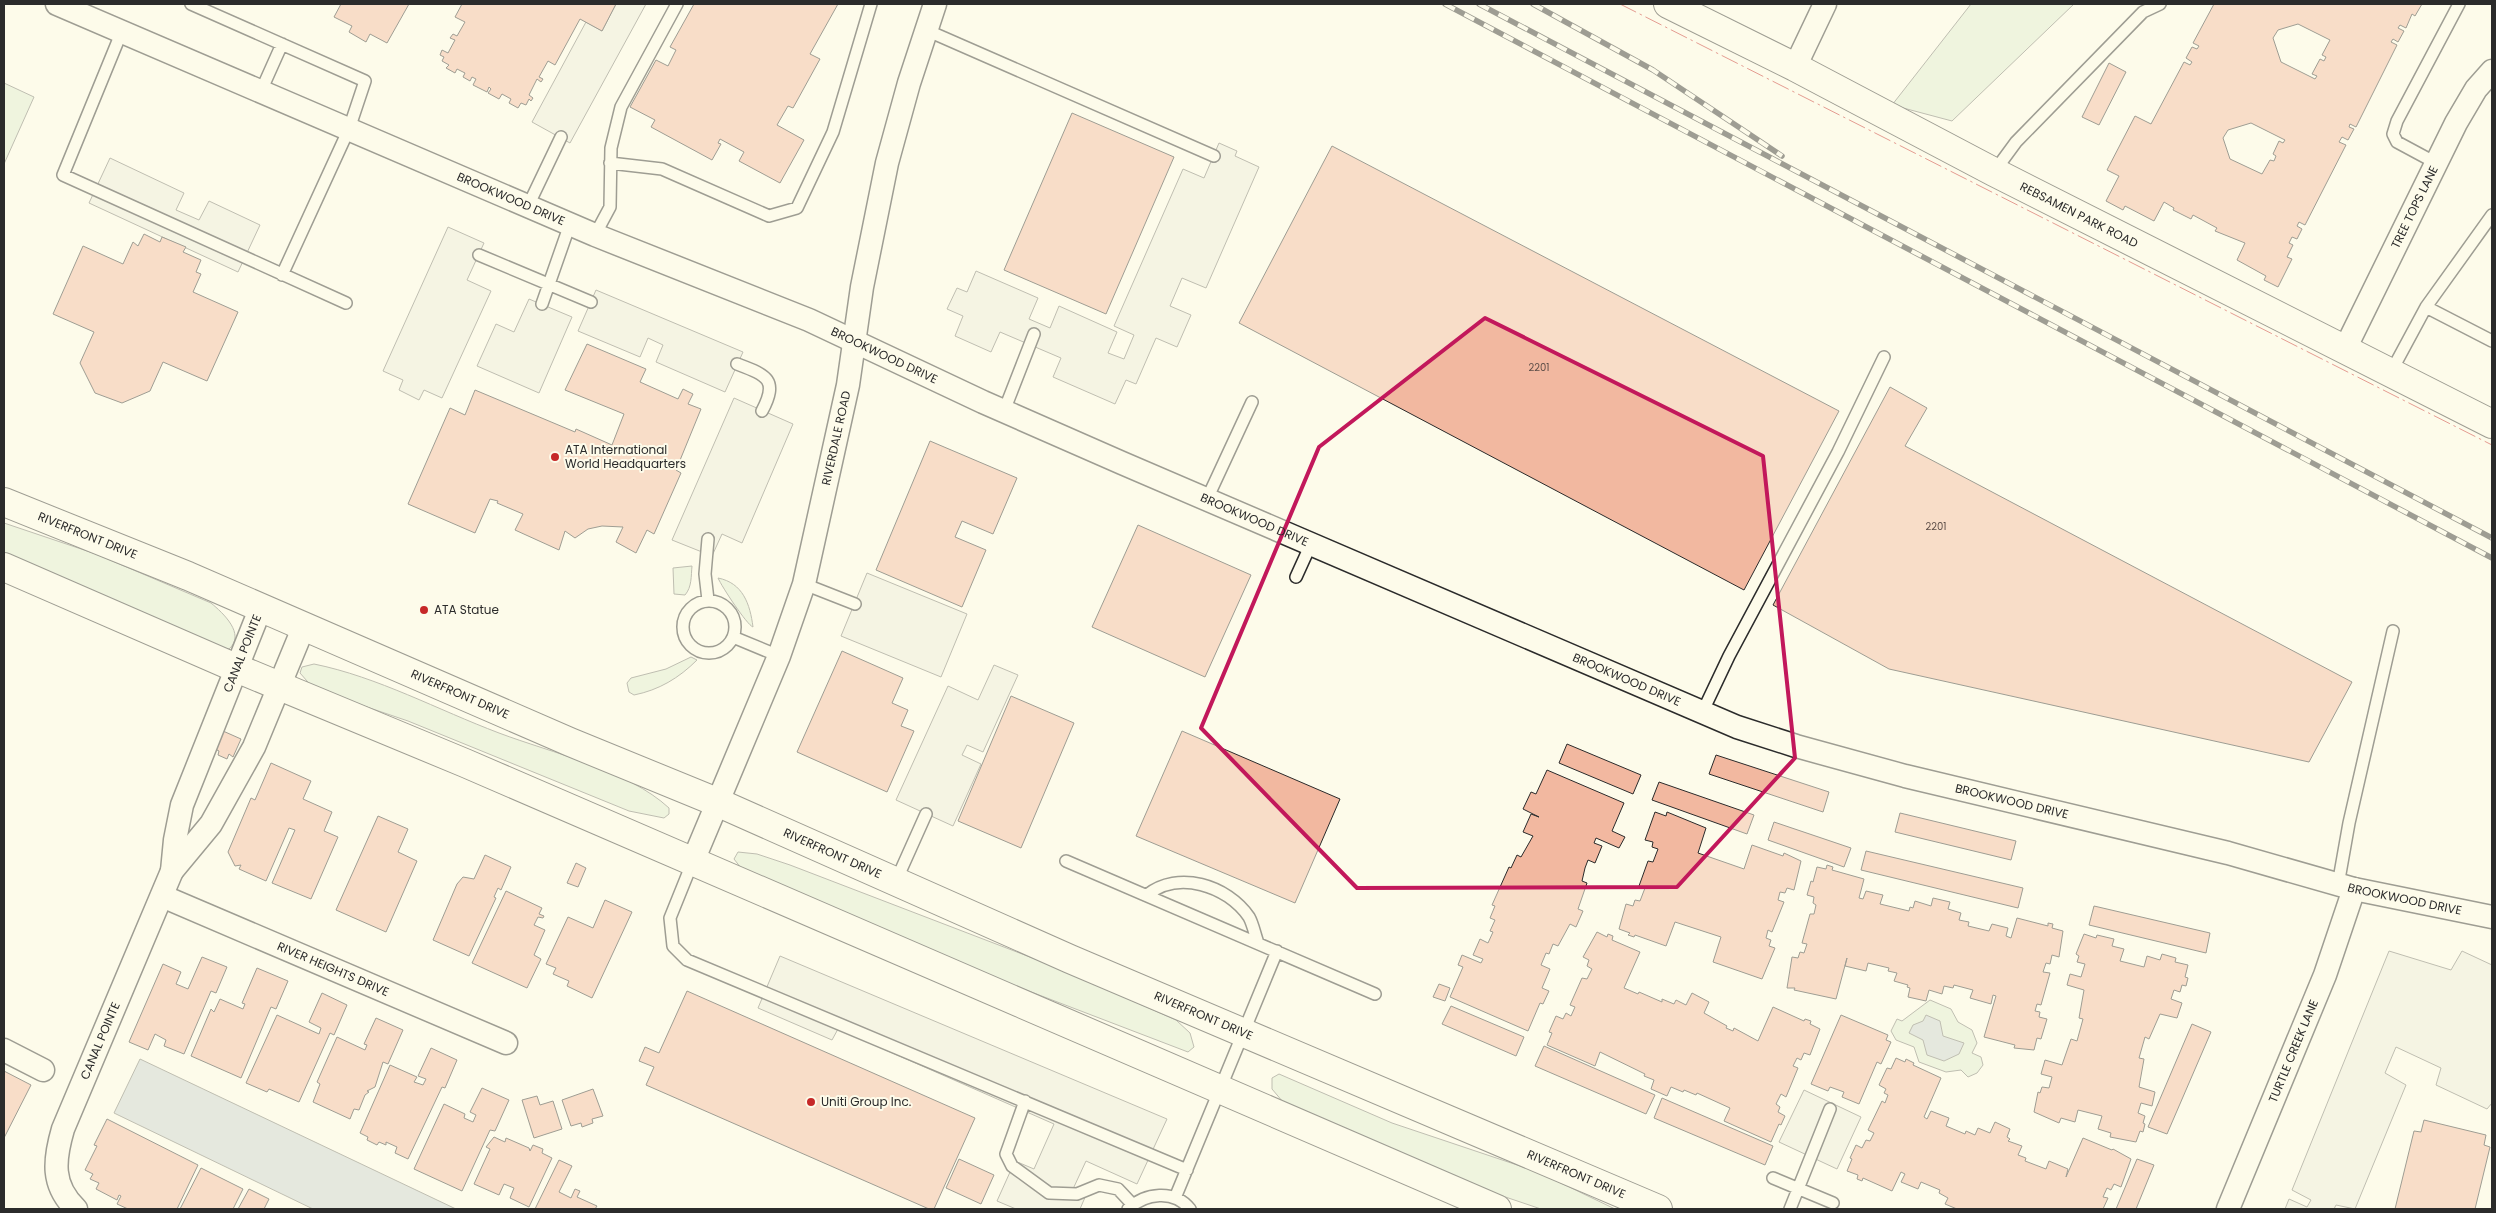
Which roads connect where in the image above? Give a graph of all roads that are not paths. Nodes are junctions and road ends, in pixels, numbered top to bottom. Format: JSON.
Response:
{"nodes":[{"id":1,"x":57,"y":4,"type":"edge"},
{"id":2,"x":191,"y":4,"type":"edge"},
{"id":3,"x":677,"y":4,"type":"edge"},
{"id":4,"x":871,"y":4,"type":"edge"},
{"id":5,"x":935,"y":4,"type":"edge"},
{"id":6,"x":1668,"y":4,"type":"edge"},
{"id":7,"x":1825,"y":4,"type":"edge"},
{"id":8,"x":2160,"y":4,"type":"edge"},
{"id":9,"x":2459,"y":4,"type":"edge"},
{"id":10,"x":926,"y":30,"type":"junction"},
{"id":11,"x":122,"y":31,"type":"junction"},
{"id":12,"x":282,"y":44,"type":"junction"},
{"id":13,"x":1795,"y":67,"type":"junction"},
{"id":14,"x":2492,"y":71,"type":"edge"},
{"id":15,"x":261,"y":91,"type":"junction"},
{"id":16,"x":349,"y":129,"type":"junction"},
{"id":17,"x":561,"y":138,"type":"dead end"},
{"id":18,"x":1214,"y":156,"type":"dead end"},
{"id":19,"x":610,"y":163,"type":"junction"},
{"id":20,"x":2436,"y":163,"type":"junction"},
{"id":21,"x":1994,"y":172,"type":"junction"},
{"id":22,"x":528,"y":206,"type":"junction"},
{"id":23,"x":2492,"y":215,"type":"edge"},
{"id":24,"x":570,"y":224,"type":"junction"},
{"id":25,"x":595,"y":235,"type":"junction"},
{"id":26,"x":479,"y":255,"type":"dead end"},
{"id":27,"x":282,"y":274,"type":"junction"},
{"id":28,"x":549,"y":284,"type":"junction"},
{"id":29,"x":591,"y":302,"type":"dead end"},
{"id":30,"x":346,"y":303,"type":"dead end"},
{"id":31,"x":542,"y":304,"type":"dead end"},
{"id":32,"x":2426,"y":307,"type":"junction"},
{"id":33,"x":1034,"y":334,"type":"dead end"},
{"id":34,"x":854,"y":341,"type":"junction"},
{"id":35,"x":2492,"y":341,"type":"edge"},
{"id":36,"x":2345,"y":349,"type":"junction"},
{"id":37,"x":1884,"y":357,"type":"dead end"},
{"id":38,"x":737,"y":364,"type":"dead end"},
{"id":39,"x":2391,"y":372,"type":"junction"},
{"id":40,"x":1252,"y":402,"type":"dead end"},
{"id":41,"x":762,"y":410,"type":"dead end"},
{"id":42,"x":1004,"y":411,"type":"junction"},
{"id":43,"x":2492,"y":424,"type":"edge"},
{"id":44,"x":1207,"y":500,"type":"junction"},
{"id":45,"x":4,"y":502,"type":"edge"},
{"id":46,"x":708,"y":539,"type":"dead end"},
{"id":47,"x":1311,"y":544,"type":"junction"},
{"id":48,"x":4,"y":567,"type":"edge"},
{"id":49,"x":1296,"y":577,"type":"dead end"},
{"id":50,"x":804,"y":584,"type":"junction"},
{"id":51,"x":708,"y":600,"type":"junction"},
{"id":52,"x":855,"y":604,"type":"dead end"},
{"id":53,"x":261,"y":607,"type":"junction"},
{"id":54,"x":304,"y":626,"type":"junction"},
{"id":55,"x":2393,"y":631,"type":"dead end"},
{"id":56,"x":733,"y":637,"type":"junction"},
{"id":57,"x":779,"y":656,"type":"junction"},
{"id":58,"x":236,"y":668,"type":"junction"},
{"id":59,"x":280,"y":686,"type":"junction"},
{"id":60,"x":1702,"y":713,"type":"junction"},
{"id":61,"x":719,"y":803,"type":"junction"},
{"id":62,"x":926,"y":814,"type":"dead end"},
{"id":63,"x":693,"y":861,"type":"junction"},
{"id":64,"x":1066,"y":861,"type":"dead end"},
{"id":65,"x":172,"y":871,"type":"junction"},
{"id":66,"x":896,"y":881,"type":"junction"},
{"id":67,"x":2346,"y":887,"type":"junction"},
{"id":68,"x":1147,"y":895,"type":"junction"},
{"id":69,"x":162,"y":896,"type":"junction"},
{"id":70,"x":2492,"y":917,"type":"edge"},
{"id":71,"x":1258,"y":943,"type":"junction"},
{"id":72,"x":1277,"y":951,"type":"junction"},
{"id":73,"x":1375,"y":994,"type":"dead end"},
{"id":74,"x":1244,"y":1031,"type":"junction"},
{"id":75,"x":506,"y":1043,"type":"dead end"},
{"id":76,"x":4,"y":1050,"type":"edge"},
{"id":77,"x":43,"y":1070,"type":"dead end"},
{"id":78,"x":1220,"y":1090,"type":"junction"},
{"id":79,"x":1025,"y":1102,"type":"junction"},
{"id":80,"x":1830,"y":1108,"type":"dead end"},
{"id":81,"x":1187,"y":1170,"type":"junction"},
{"id":82,"x":1773,"y":1178,"type":"dead end"},
{"id":83,"x":1798,"y":1189,"type":"junction"},
{"id":84,"x":1175,"y":1198,"type":"junction"},
{"id":85,"x":1833,"y":1204,"type":"dead end"},
{"id":86,"x":1130,"y":1207,"type":"edge"},
{"id":87,"x":76,"y":1209,"type":"edge"},
{"id":88,"x":1190,"y":1209,"type":"edge"},
{"id":89,"x":1498,"y":1209,"type":"edge"},
{"id":90,"x":1658,"y":1209,"type":"edge"},
{"id":91,"x":1790,"y":1209,"type":"edge"},
{"id":92,"x":2228,"y":1209,"type":"edge"}],
"edges":[{"from":1,"to":11,"type":"street","name":"BROOKWOOD DRIVE"},
{"from":2,"to":12,"type":"lane"},
{"from":3,"to":19,"type":"lane"},
{"from":4,"to":19,"type":"lane"},
{"from":5,"to":10,"type":"street","name":"RIVERDALE ROAD"},
{"from":6,"to":13,"type":"street","name":"REBSAMEN PARK ROAD"},
{"from":7,"to":13,"type":"street"},
{"from":8,"to":21,"type":"lane"},
{"from":9,"to":20,"type":"lane"},
{"from":10,"to":18,"type":"lane"},
{"from":10,"to":34,"type":"street","name":"RIVERDALE ROAD"},
{"from":11,"to":15,"type":"street","name":"BROOKWOOD DRIVE"},
{"from":11,"to":27,"type":"lane"},
{"from":12,"to":15,"type":"lane"},
{"from":12,"to":16,"type":"lane"},
{"from":13,"to":21,"type":"street","name":"REBSAMEN PARK ROAD"},
{"from":14,"to":20,"type":"street","name":"TREE TOPS LANE"},
{"from":15,"to":16,"type":"street","name":"BROOKWOOD DRIVE"},
{"from":16,"to":22,"type":"street","name":"BROOKWOOD DRIVE"},
{"from":16,"to":27,"type":"lane"},
{"from":17,"to":22,"type":"lane"},
{"from":19,"to":25,"type":"lane"},
{"from":20,"to":36,"type":"street","name":"TREE TOPS LANE"},
{"from":21,"to":36,"type":"street","name":"REBSAMEN PARK ROAD"},
{"from":22,"to":24,"type":"street","name":"BROOKWOOD DRIVE"},
{"from":23,"to":32,"type":"lane"},
{"from":24,"to":25,"type":"street","name":"BROOKWOOD DRIVE"},
{"from":24,"to":28,"type":"lane"},
{"from":25,"to":34,"type":"street","name":"BROOKWOOD DRIVE"},
{"from":26,"to":28,"type":"lane"},
{"from":27,"to":30,"type":"lane"},
{"from":28,"to":29,"type":"lane"},
{"from":28,"to":31,"type":"lane"},
{"from":32,"to":35,"type":"lane"},
{"from":32,"to":39,"type":"lane"},
{"from":33,"to":42,"type":"lane"},
{"from":34,"to":42,"type":"street","name":"BROOKWOOD DRIVE"},
{"from":34,"to":50,"type":"street","name":"RIVERDALE ROAD"},
{"from":36,"to":39,"type":"street","name":"REBSAMEN PARK ROAD"},
{"from":37,"to":60,"type":"lane"},
{"from":38,"to":41,"type":"lane"},
{"from":39,"to":43,"type":"street","name":"REBSAMEN PARK ROAD"},
{"from":40,"to":44,"type":"lane"},
{"from":42,"to":44,"type":"street","name":"BROOKWOOD DRIVE"},
{"from":44,"to":47,"type":"street","name":"BROOKWOOD DRIVE"},
{"from":45,"to":53,"type":"street","name":"RIVERFRONT DRIVE"},
{"from":46,"to":51,"type":"lane"},
{"from":47,"to":49,"type":"lane"},
{"from":47,"to":60,"type":"street","name":"BROOKWOOD DRIVE"},
{"from":48,"to":58,"type":"street"},
{"from":50,"to":52,"type":"lane"},
{"from":50,"to":57,"type":"street","name":"RIVERDALE ROAD"},
{"from":51,"to":56,"type":"lane"},
{"from":51,"to":56,"type":"lane"},
{"from":53,"to":54,"type":"street","name":"RIVERFRONT DRIVE"},
{"from":53,"to":58,"type":"street","name":"CANAL POINTE"},
{"from":54,"to":59,"type":"street","name":"CANAL POINTE"},
{"from":54,"to":61,"type":"street","name":"RIVERFRONT DRIVE"},
{"from":55,"to":67,"type":"lane"},
{"from":56,"to":57,"type":"lane"},
{"from":57,"to":61,"type":"street","name":"RIVERDALE ROAD"},
{"from":58,"to":59,"type":"street"},
{"from":58,"to":65,"type":"street","name":"CANAL POINTE"},
{"from":59,"to":63,"type":"street"},
{"from":59,"to":65,"type":"street","name":"CANAL POINTE"},
{"from":60,"to":67,"type":"street","name":"BROOKWOOD DRIVE"},
{"from":61,"to":63,"type":"street","name":"RIVERDALE ROAD"},
{"from":61,"to":66,"type":"street","name":"RIVERFRONT DRIVE"},
{"from":62,"to":66,"type":"lane"},
{"from":63,"to":78,"type":"street"},
{"from":63,"to":79,"type":"lane"},
{"from":64,"to":68,"type":"lane"},
{"from":65,"to":69,"type":"street","name":"CANAL POINTE"},
{"from":66,"to":74,"type":"street","name":"RIVERFRONT DRIVE"},
{"from":67,"to":70,"type":"street","name":"BROOKWOOD DRIVE"},
{"from":67,"to":92,"type":"street","name":"TURTLE CREEK LANE"},
{"from":68,"to":71,"type":"lane"},
{"from":68,"to":71,"type":"lane"},
{"from":69,"to":75,"type":"street","name":"RIVER HEIGHTS DRIVE"},
{"from":69,"to":87,"type":"street","name":"CANAL POINTE"},
{"from":71,"to":72,"type":"lane"},
{"from":72,"to":73,"type":"lane"},
{"from":72,"to":74,"type":"lane"},
{"from":74,"to":78,"type":"lane"},
{"from":74,"to":90,"type":"street","name":"RIVERFRONT DRIVE"},
{"from":76,"to":77,"type":"street"},
{"from":78,"to":81,"type":"lane"},
{"from":78,"to":89,"type":"street"},
{"from":79,"to":81,"type":"lane"},
{"from":79,"to":86,"type":"lane"},
{"from":80,"to":83,"type":"lane"},
{"from":81,"to":84,"type":"lane"},
{"from":82,"to":83,"type":"lane"},
{"from":83,"to":85,"type":"lane"},
{"from":83,"to":91,"type":"lane"},
{"from":84,"to":86,"type":"lane"},
{"from":84,"to":88,"type":"lane"}]}
